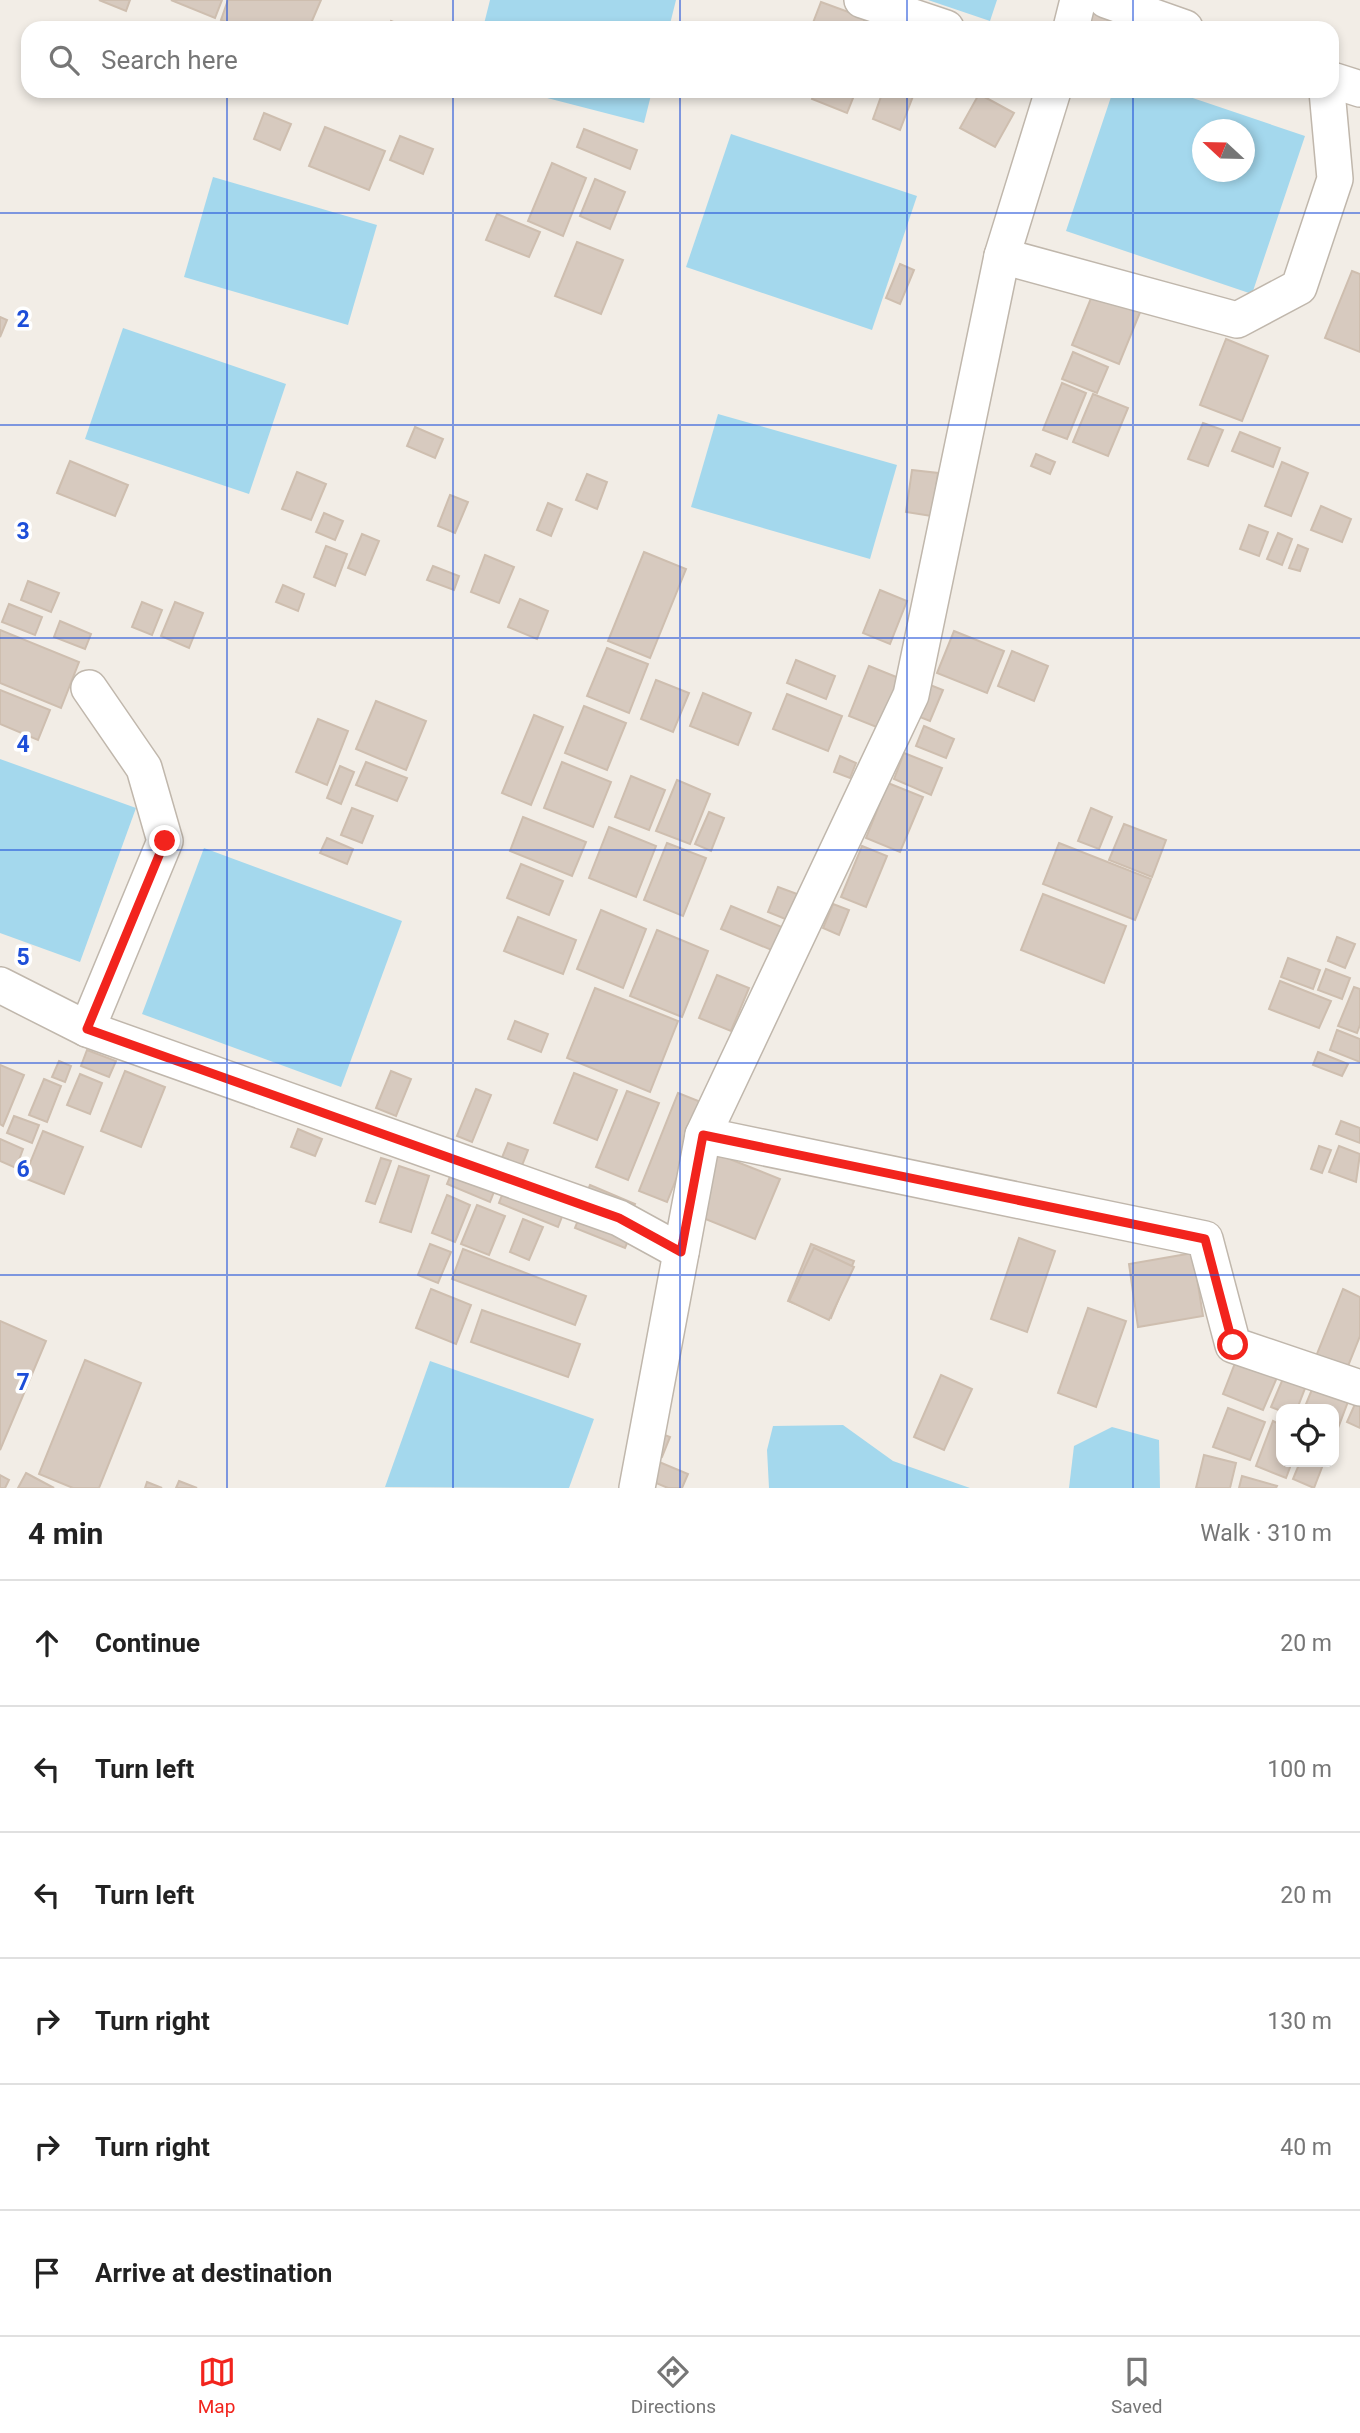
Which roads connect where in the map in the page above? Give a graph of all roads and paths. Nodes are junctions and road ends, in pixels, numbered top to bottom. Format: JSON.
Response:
{"nodes":[{"id":1,"x":862,"y":0,"type":"edge"},
{"id":2,"x":1078,"y":0,"type":"edge"},
{"id":3,"x":1106,"y":0,"type":"edge"},
{"id":4,"x":925,"y":21,"type":"edge"},
{"id":5,"x":1073,"y":21,"type":"edge"},
{"id":6,"x":1165,"y":21,"type":"edge"},
{"id":7,"x":1339,"y":82,"type":"edge"},
{"id":8,"x":1360,"y":89,"type":"edge"},
{"id":9,"x":1051,"y":98,"type":"edge"},
{"id":10,"x":1328,"y":98,"type":"edge"},
{"id":11,"x":1002,"y":256,"type":"junction"},
{"id":12,"x":89,"y":688,"type":"dead end"},
{"id":13,"x":0,"y":985,"type":"edge"},
{"id":14,"x":87,"y":1029,"type":"junction"},
{"id":15,"x":703,"y":1135,"type":"junction"},
{"id":16,"x":681,"y":1252,"type":"junction"},
{"id":17,"x":1360,"y":1388,"type":"edge"},
{"id":18,"x":637,"y":1488,"type":"edge"}],
"edges":[{"from":1,"to":4,"type":"street"},
{"from":2,"to":5,"type":"street"},
{"from":3,"to":6,"type":"street"},
{"from":7,"to":8,"type":"street"},
{"from":9,"to":11,"type":"street"},
{"from":10,"to":11,"type":"street"},
{"from":11,"to":15,"type":"street"},
{"from":12,"to":14,"type":"street"},
{"from":13,"to":14,"type":"street"},
{"from":14,"to":16,"type":"street"},
{"from":15,"to":16,"type":"street"},
{"from":15,"to":17,"type":"street"},
{"from":16,"to":18,"type":"street"}]}
